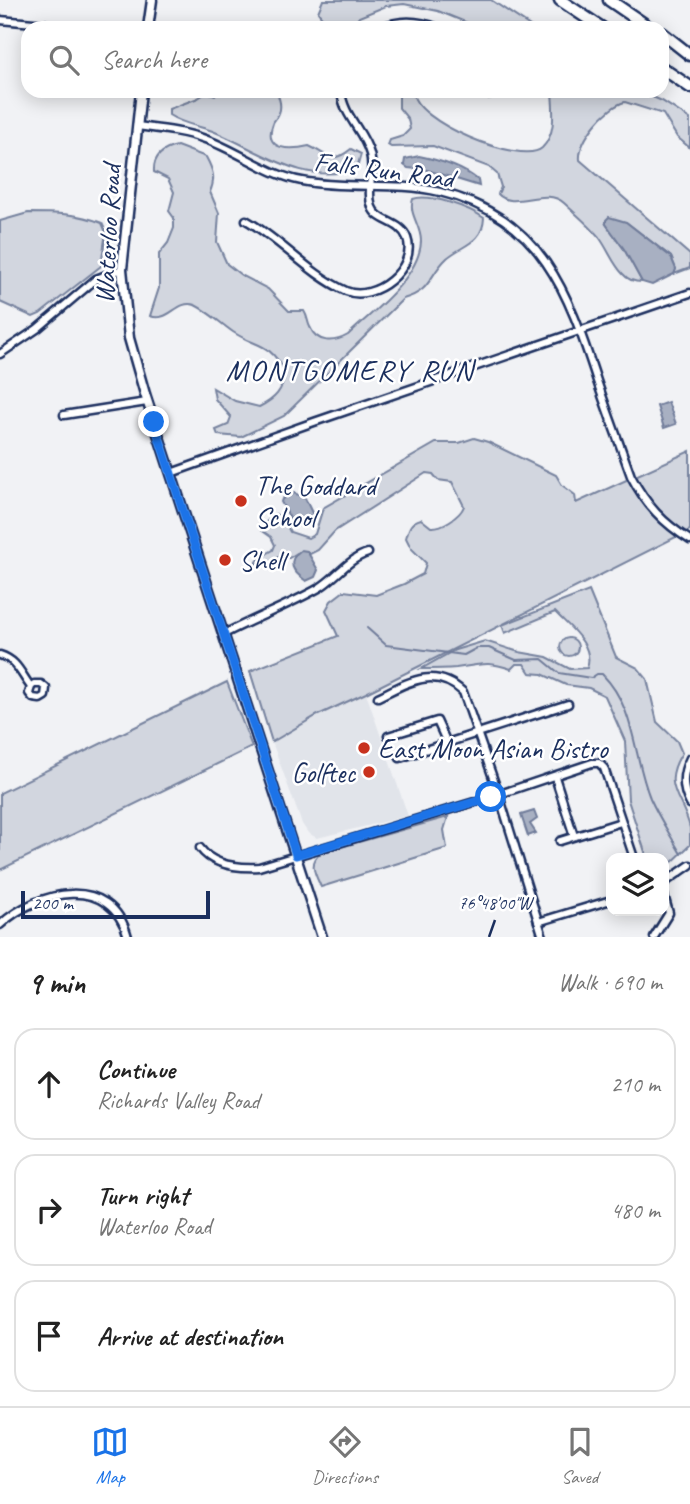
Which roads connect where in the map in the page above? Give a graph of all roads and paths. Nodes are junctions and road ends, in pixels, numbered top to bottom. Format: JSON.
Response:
{"nodes":[{"id":1,"x":152,"y":0,"type":"edge"},
{"id":2,"x":560,"y":0,"type":"edge"},
{"id":3,"x":609,"y":0,"type":"edge"},
{"id":4,"x":621,"y":0,"type":"edge"},
{"id":5,"x":0,"y":20,"type":"edge"},
{"id":6,"x":149,"y":21,"type":"edge"},
{"id":7,"x":592,"y":21,"type":"edge"},
{"id":8,"x":640,"y":21,"type":"edge"},
{"id":9,"x":647,"y":21,"type":"edge"},
{"id":10,"x":21,"y":22,"type":"edge"},
{"id":11,"x":669,"y":39,"type":"edge"},
{"id":12,"x":690,"y":55,"type":"edge"},
{"id":13,"x":669,"y":73,"type":"edge"},
{"id":14,"x":690,"y":87,"type":"edge"},
{"id":15,"x":140,"y":98,"type":"edge"},
{"id":16,"x":343,"y":98,"type":"edge"},
{"id":17,"x":137,"y":126,"type":"junction"},
{"id":18,"x":371,"y":186,"type":"junction"},
{"id":19,"x":246,"y":220,"type":"dead end"},
{"id":20,"x":122,"y":270,"type":"junction"},
{"id":21,"x":690,"y":293,"type":"edge"},
{"id":22,"x":580,"y":331,"type":"junction"},
{"id":23,"x":0,"y":354,"type":"edge"},
{"id":24,"x":147,"y":402,"type":"junction"},
{"id":25,"x":64,"y":415,"type":"dead end"},
{"id":26,"x":172,"y":473,"type":"junction"},
{"id":27,"x":690,"y":540,"type":"edge"},
{"id":28,"x":368,"y":553,"type":"dead end"},
{"id":29,"x":224,"y":634,"type":"junction"},
{"id":30,"x":0,"y":655,"type":"edge"},
{"id":31,"x":31,"y":687,"type":"dead end"},
{"id":32,"x":378,"y":697,"type":"dead end"},
{"id":33,"x":568,"y":704,"type":"dead end"},
{"id":34,"x":478,"y":734,"type":"junction"},
{"id":35,"x":388,"y":736,"type":"dead end"},
{"id":36,"x":447,"y":743,"type":"junction"},
{"id":37,"x":400,"y":758,"type":"dead end"},
{"id":38,"x":690,"y":758,"type":"edge"},
{"id":39,"x":555,"y":777,"type":"junction"},
{"id":40,"x":499,"y":794,"type":"junction"},
{"id":41,"x":690,"y":804,"type":"edge"},
{"id":42,"x":621,"y":822,"type":"junction"},
{"id":43,"x":575,"y":836,"type":"junction"},
{"id":44,"x":560,"y":841,"type":"dead end"},
{"id":45,"x":200,"y":848,"type":"dead end"},
{"id":46,"x":632,"y":853,"type":"edge"},
{"id":47,"x":296,"y":855,"type":"junction"},
{"id":48,"x":690,"y":865,"type":"edge"},
{"id":49,"x":669,"y":880,"type":"edge"},
{"id":50,"x":606,"y":902,"type":"edge"},
{"id":51,"x":667,"y":916,"type":"edge"},
{"id":52,"x":538,"y":922,"type":"junction"},
{"id":53,"x":0,"y":925,"type":"edge"},
{"id":54,"x":128,"y":937,"type":"edge"},
{"id":55,"x":323,"y":937,"type":"edge"},
{"id":56,"x":543,"y":937,"type":"edge"},
{"id":57,"x":654,"y":937,"type":"edge"}],
"edges":[{"from":1,"to":6,"type":"main road"},
{"from":2,"to":7,"type":"highway"},
{"from":3,"to":8,"type":"highway"},
{"from":4,"to":9,"type":"highway"},
{"from":5,"to":10,"type":"street"},
{"from":11,"to":12,"type":"highway"},
{"from":13,"to":14,"type":"highway"},
{"from":15,"to":17,"type":"main road","name":"Waterloo Road"},
{"from":16,"to":18,"type":"street"},
{"from":17,"to":18,"type":"street","name":"Falls Run Road"},
{"from":17,"to":20,"type":"main road","name":"Waterloo Road"},
{"from":18,"to":19,"type":"street"},
{"from":18,"to":22,"type":"street","name":"Falls Run Road"},
{"from":20,"to":23,"type":"street"},
{"from":20,"to":24,"type":"main road","name":"Waterloo Road"},
{"from":21,"to":22,"type":"street"},
{"from":22,"to":26,"type":"street"},
{"from":22,"to":27,"type":"street","name":"Falls Run Road"},
{"from":24,"to":25,"type":"street"},
{"from":24,"to":26,"type":"main road","name":"Waterloo Road"},
{"from":26,"to":29,"type":"main road","name":"Waterloo Road"},
{"from":28,"to":29,"type":"street"},
{"from":29,"to":47,"type":"main road","name":"Waterloo Road"},
{"from":30,"to":31,"type":"street"},
{"from":32,"to":34,"type":"street"},
{"from":33,"to":34,"type":"street"},
{"from":34,"to":36,"type":"street"},
{"from":34,"to":40,"type":"street"},
{"from":35,"to":36,"type":"street"},
{"from":36,"to":37,"type":"street"},
{"from":38,"to":41,"type":"street"},
{"from":39,"to":40,"type":"street"},
{"from":39,"to":42,"type":"street"},
{"from":39,"to":43,"type":"street"},
{"from":40,"to":47,"type":"street"},
{"from":40,"to":52,"type":"street"},
{"from":42,"to":43,"type":"street"},
{"from":42,"to":46,"type":"street"},
{"from":43,"to":44,"type":"street"},
{"from":45,"to":47,"type":"street"},
{"from":47,"to":55,"type":"main road","name":"Waterloo Road"},
{"from":48,"to":49,"type":"street"},
{"from":50,"to":52,"type":"street"},
{"from":51,"to":57,"type":"street"},
{"from":52,"to":56,"type":"street"},
{"from":53,"to":54,"type":"street"}]}
